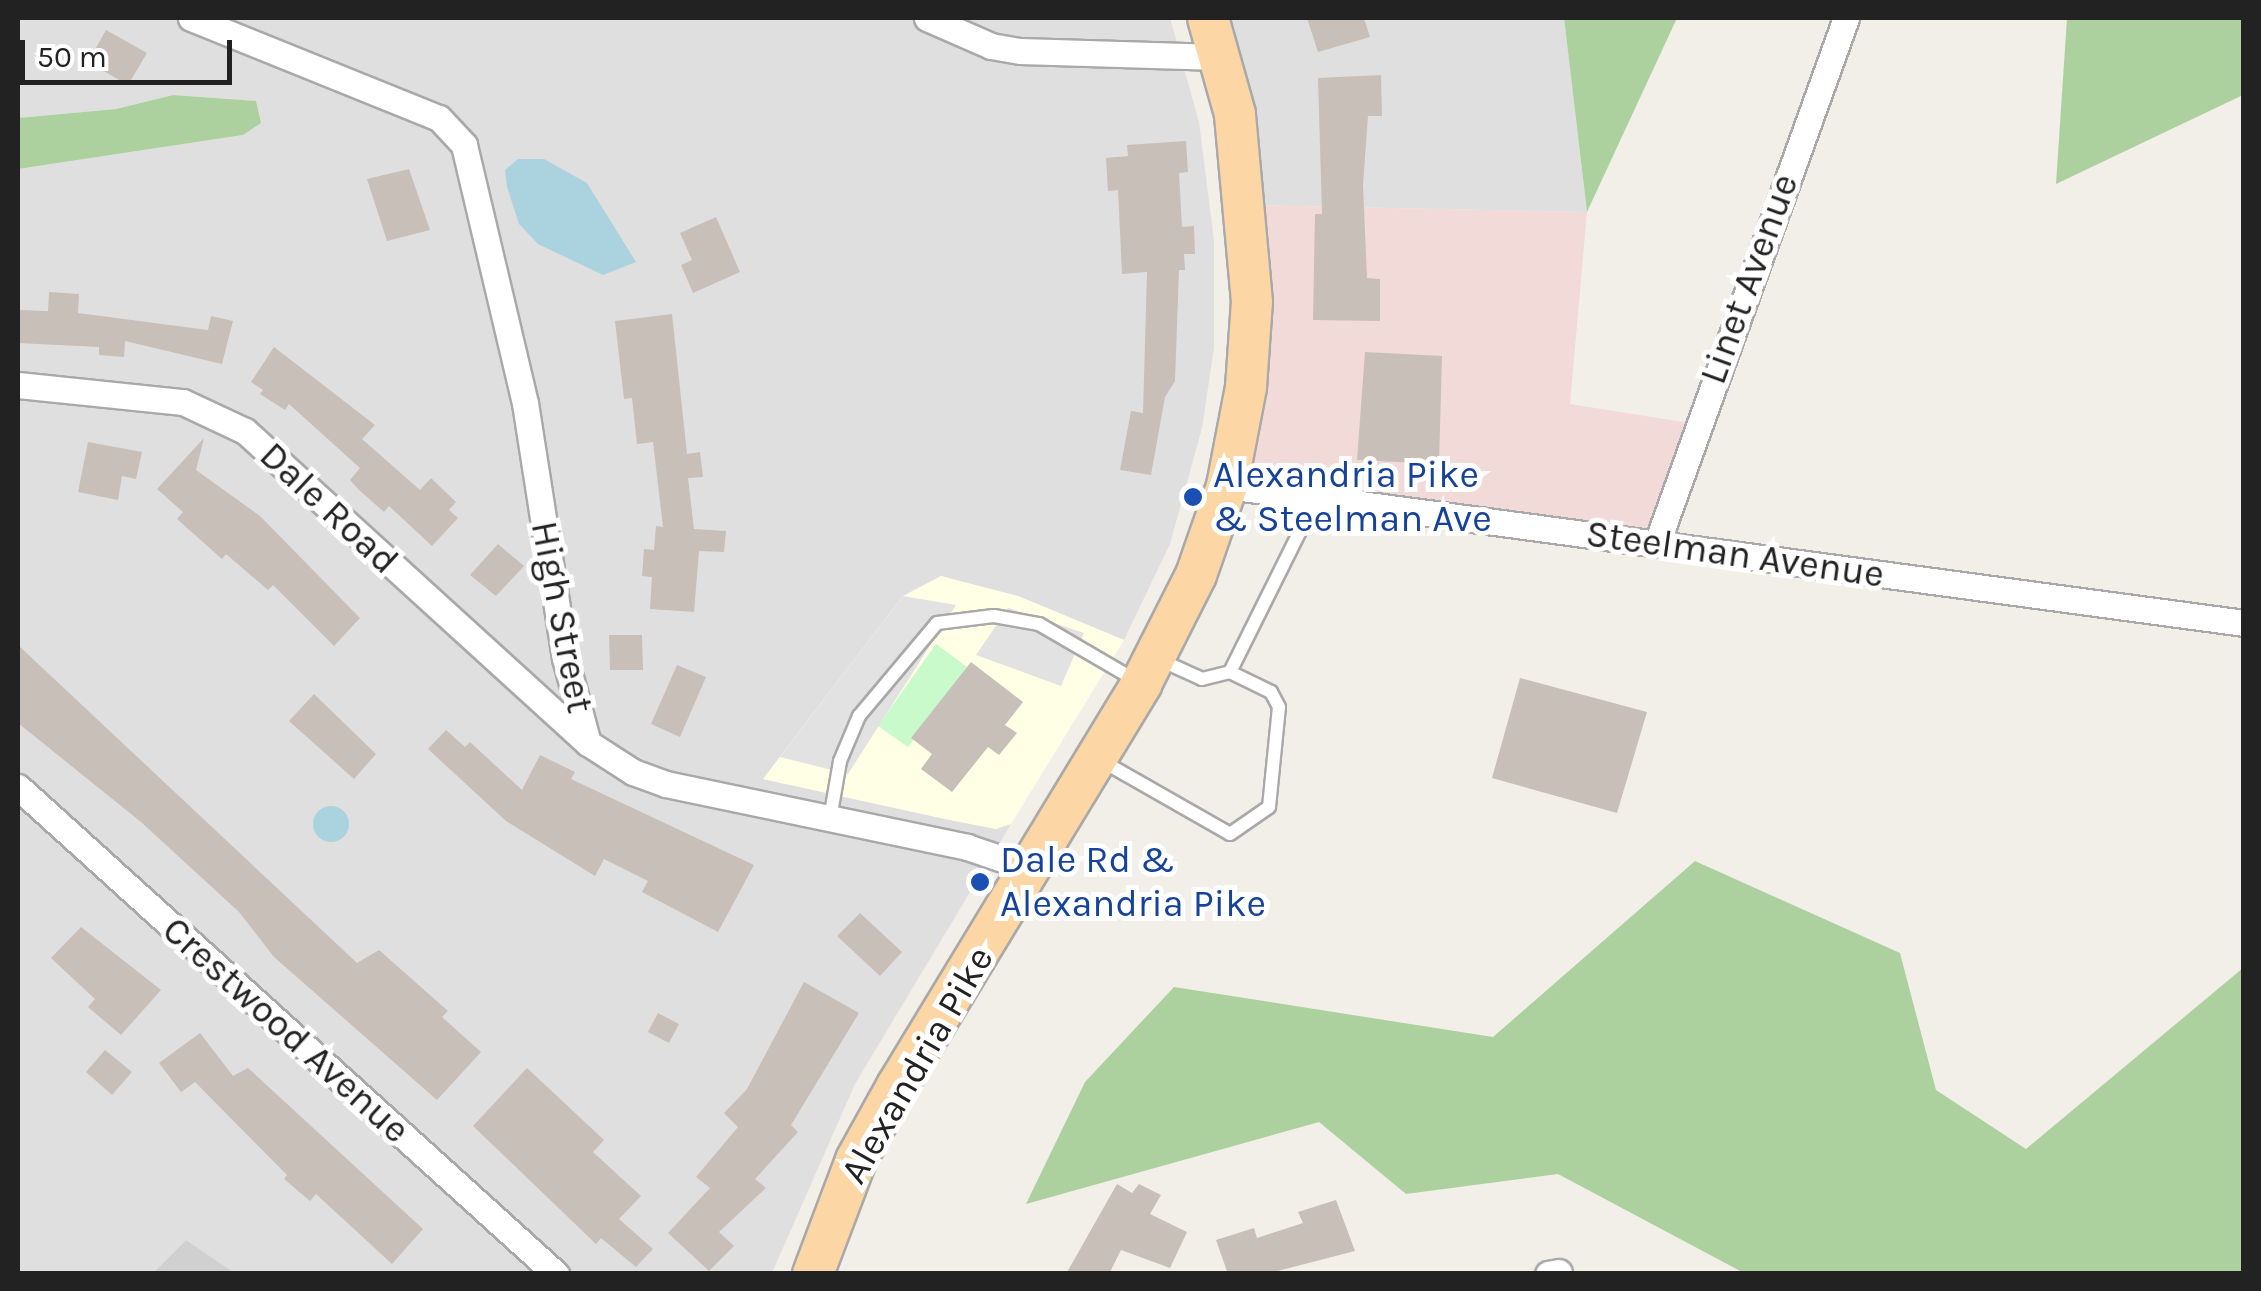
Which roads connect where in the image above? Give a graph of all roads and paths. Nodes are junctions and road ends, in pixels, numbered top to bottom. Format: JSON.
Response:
{"nodes":[{"id":1,"x":191,"y":18,"type":"edge"},
{"id":2,"x":927,"y":18,"type":"edge"},
{"id":3,"x":1208,"y":18,"type":"edge"},
{"id":4,"x":1846,"y":18,"type":"edge"},
{"id":5,"x":1219,"y":57,"type":"junction"},
{"id":6,"x":18,"y":385,"type":"edge"},
{"id":7,"x":1227,"y":486,"type":"junction"},
{"id":8,"x":1318,"y":498,"type":"junction"},
{"id":9,"x":1657,"y":543,"type":"junction"},
{"id":10,"x":2244,"y":623,"type":"edge"},
{"id":11,"x":1148,"y":671,"type":"junction"},
{"id":12,"x":1230,"y":672,"type":"junction"},
{"id":13,"x":588,"y":743,"type":"junction"},
{"id":14,"x":1096,"y":757,"type":"junction"},
{"id":15,"x":18,"y":787,"type":"edge"},
{"id":16,"x":830,"y":820,"type":"junction"},
{"id":17,"x":1032,"y":868,"type":"junction"},
{"id":18,"x":556,"y":1274,"type":"edge"},
{"id":19,"x":813,"y":1274,"type":"edge"}],
"edges":[{"from":1,"to":13,"type":"street","name":"High Street"},
{"from":2,"to":5,"type":"street"},
{"from":3,"to":5,"type":"main road","name":"Alexandria Pike"},
{"from":4,"to":9,"type":"street","name":"Linet Avenue"},
{"from":5,"to":7,"type":"main road","name":"Alexandria Pike"},
{"from":6,"to":13,"type":"street","name":"Dale Road"},
{"from":7,"to":8,"type":"street","name":"Steelman Avenue"},
{"from":7,"to":11,"type":"main road","name":"Alexandria Pike"},
{"from":8,"to":9,"type":"street","name":"Steelman Avenue"},
{"from":8,"to":12,"type":"lane"},
{"from":9,"to":10,"type":"street","name":"Steelman Avenue"},
{"from":11,"to":12,"type":"lane"},
{"from":11,"to":14,"type":"main road","name":"Alexandria Pike"},
{"from":11,"to":16,"type":"lane"},
{"from":12,"to":14,"type":"lane"},
{"from":13,"to":16,"type":"street","name":"High Street"},
{"from":14,"to":17,"type":"main road","name":"Alexandria Pike"},
{"from":15,"to":18,"type":"street","name":"Crestwood Avenue"},
{"from":16,"to":17,"type":"street","name":"High Street"},
{"from":17,"to":19,"type":"main road","name":"Alexandria Pike"}]}
